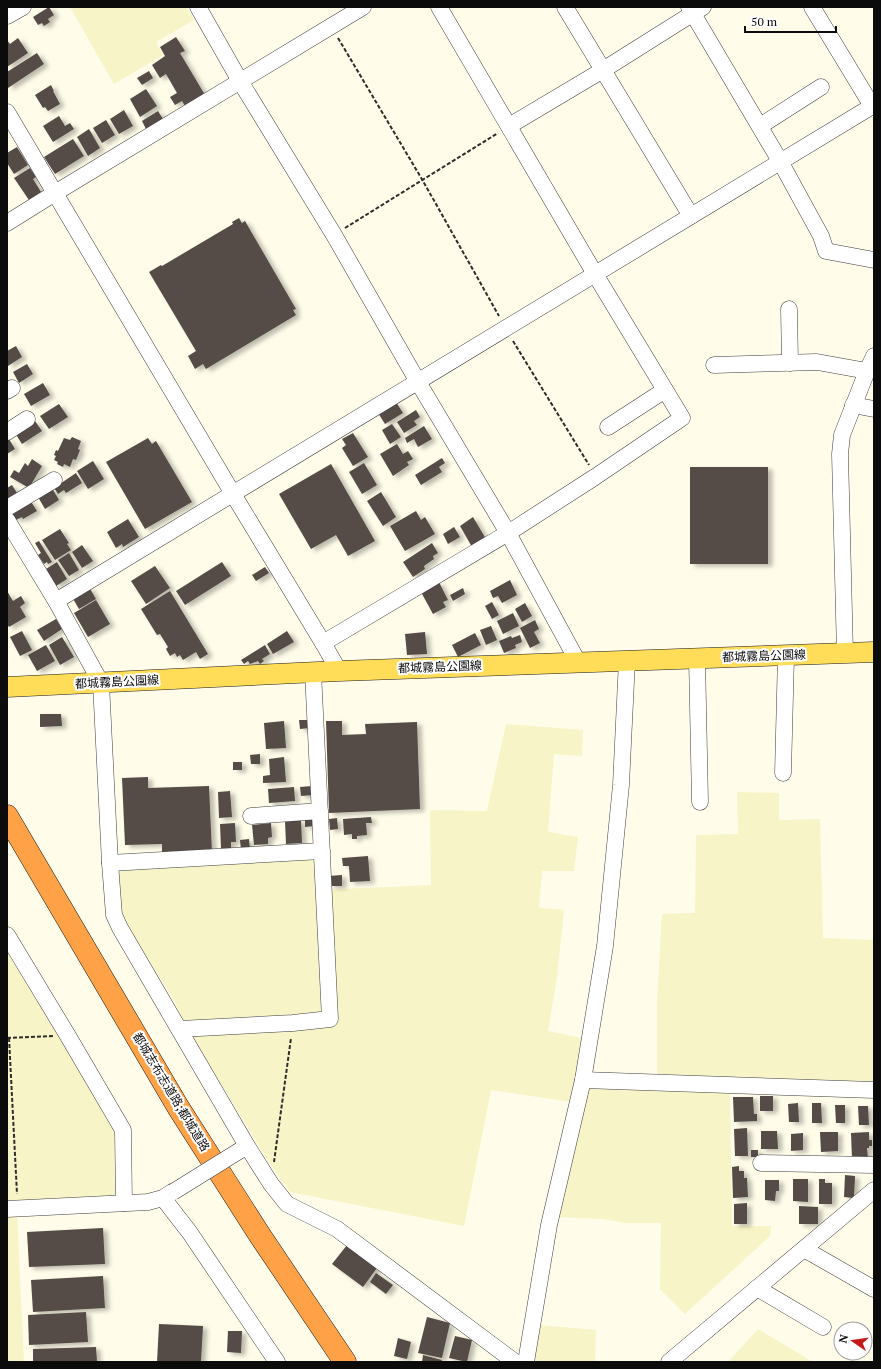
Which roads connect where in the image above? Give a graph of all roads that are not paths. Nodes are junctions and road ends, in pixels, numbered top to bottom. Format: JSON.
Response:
{"nodes":[{"id":1,"x":23,"y":7,"type":"edge"},
{"id":2,"x":198,"y":7,"type":"edge"},
{"id":3,"x":363,"y":7,"type":"edge"},
{"id":4,"x":439,"y":7,"type":"edge"},
{"id":5,"x":565,"y":7,"type":"edge"},
{"id":6,"x":812,"y":7,"type":"edge"},
{"id":7,"x":695,"y":9,"type":"edge"},
{"id":8,"x":7,"y":16,"type":"edge"},
{"id":9,"x":603,"y":70,"type":"junction"},
{"id":10,"x":240,"y":81,"type":"junction"},
{"id":11,"x":821,"y":87,"type":"dead end"},
{"id":12,"x":873,"y":106,"type":"edge"},
{"id":13,"x":7,"y":112,"type":"edge"},
{"id":14,"x":509,"y":126,"type":"junction"},
{"id":15,"x":760,"y":126,"type":"junction"},
{"id":16,"x":13,"y":135,"type":"edge"},
{"id":17,"x":780,"y":161,"type":"junction"},
{"id":18,"x":55,"y":193,"type":"junction"},
{"id":19,"x":691,"y":216,"type":"junction"},
{"id":20,"x":7,"y":224,"type":"edge"},
{"id":21,"x":874,"y":260,"type":"edge"},
{"id":22,"x":595,"y":274,"type":"junction"},
{"id":23,"x":790,"y":309,"type":"dead end"},
{"id":24,"x":874,"y":356,"type":"edge"},
{"id":25,"x":790,"y":363,"type":"junction"},
{"id":26,"x":714,"y":365,"type":"dead end"},
{"id":27,"x":867,"y":371,"type":"junction"},
{"id":28,"x":418,"y":382,"type":"junction"},
{"id":29,"x":665,"y":390,"type":"junction"},
{"id":30,"x":853,"y":405,"type":"junction"},
{"id":31,"x":874,"y":408,"type":"edge"},
{"id":32,"x":28,"y":419,"type":"dead end"},
{"id":33,"x":608,"y":427,"type":"dead end"},
{"id":34,"x":7,"y":432,"type":"edge"},
{"id":35,"x":54,"y":480,"type":"dead end"},
{"id":36,"x":233,"y":494,"type":"junction"},
{"id":37,"x":7,"y":508,"type":"edge"},
{"id":38,"x":7,"y":520,"type":"edge"},
{"id":39,"x":508,"y":533,"type":"junction"},
{"id":40,"x":56,"y":601,"type":"junction"},
{"id":41,"x":323,"y":643,"type":"junction"},
{"id":42,"x":874,"y":652,"type":"edge"},
{"id":43,"x":845,"y":654,"type":"junction"},
{"id":44,"x":786,"y":655,"type":"junction"},
{"id":45,"x":697,"y":658,"type":"junction"},
{"id":46,"x":627,"y":660,"type":"junction"},
{"id":47,"x":578,"y":662,"type":"junction"},
{"id":48,"x":338,"y":671,"type":"junction"},
{"id":49,"x":313,"y":672,"type":"junction"},
{"id":50,"x":101,"y":682,"type":"junction"},
{"id":51,"x":7,"y":687,"type":"edge"},
{"id":52,"x":783,"y":773,"type":"dead end"},
{"id":53,"x":700,"y":802,"type":"dead end"},
{"id":54,"x":320,"y":811,"type":"junction"},
{"id":55,"x":7,"y":816,"type":"edge"},
{"id":56,"x":251,"y":816,"type":"dead end"},
{"id":57,"x":322,"y":851,"type":"junction"},
{"id":58,"x":110,"y":863,"type":"junction"},
{"id":59,"x":7,"y":935,"type":"edge"},
{"id":60,"x":180,"y":1030,"type":"junction"},
{"id":61,"x":583,"y":1080,"type":"junction"},
{"id":62,"x":874,"y":1090,"type":"edge"},
{"id":63,"x":243,"y":1149,"type":"junction"},
{"id":64,"x":761,"y":1164,"type":"dead end"},
{"id":65,"x":874,"y":1165,"type":"edge"},
{"id":66,"x":874,"y":1190,"type":"edge"},
{"id":67,"x":168,"y":1195,"type":"junction"},
{"id":68,"x":124,"y":1203,"type":"junction"},
{"id":69,"x":13,"y":1208,"type":"edge"},
{"id":70,"x":804,"y":1249,"type":"junction"},
{"id":71,"x":757,"y":1288,"type":"junction"},
{"id":72,"x":874,"y":1289,"type":"edge"},
{"id":73,"x":824,"y":1327,"type":"dead end"},
{"id":74,"x":277,"y":1362,"type":"edge"},
{"id":75,"x":345,"y":1362,"type":"edge"},
{"id":76,"x":515,"y":1362,"type":"edge"},
{"id":77,"x":526,"y":1362,"type":"edge"},
{"id":78,"x":669,"y":1362,"type":"edge"}],
"edges":[{"from":1,"to":8,"type":"street"},
{"from":2,"to":10,"type":"street"},
{"from":3,"to":10,"type":"street"},
{"from":4,"to":14,"type":"street"},
{"from":5,"to":9,"type":"street"},
{"from":6,"to":12,"type":"street"},
{"from":7,"to":9,"type":"street"},
{"from":7,"to":15,"type":"street"},
{"from":9,"to":14,"type":"street"},
{"from":9,"to":19,"type":"street"},
{"from":10,"to":18,"type":"street"},
{"from":10,"to":28,"type":"street"},
{"from":11,"to":15,"type":"street"},
{"from":12,"to":17,"type":"street"},
{"from":13,"to":16,"type":"street"},
{"from":14,"to":22,"type":"street"},
{"from":15,"to":17,"type":"street"},
{"from":16,"to":18,"type":"street"},
{"from":17,"to":19,"type":"street"},
{"from":17,"to":21,"type":"street"},
{"from":18,"to":20,"type":"street"},
{"from":18,"to":36,"type":"street"},
{"from":19,"to":22,"type":"street"},
{"from":22,"to":28,"type":"street"},
{"from":22,"to":29,"type":"street"},
{"from":23,"to":25,"type":"street"},
{"from":24,"to":27,"type":"street"},
{"from":25,"to":26,"type":"street"},
{"from":25,"to":27,"type":"street"},
{"from":27,"to":30,"type":"street"},
{"from":28,"to":36,"type":"street"},
{"from":28,"to":39,"type":"street"},
{"from":29,"to":33,"type":"street"},
{"from":29,"to":39,"type":"street"},
{"from":30,"to":31,"type":"street"},
{"from":30,"to":43,"type":"street"},
{"from":32,"to":34,"type":"street"},
{"from":35,"to":37,"type":"street"},
{"from":36,"to":40,"type":"street"},
{"from":36,"to":41,"type":"street"},
{"from":38,"to":40,"type":"street"},
{"from":39,"to":41,"type":"street"},
{"from":39,"to":47,"type":"street"},
{"from":40,"to":50,"type":"street"},
{"from":41,"to":48,"type":"street"},
{"from":42,"to":43,"type":"main road","name":"都城霧島公園線"},
{"from":43,"to":44,"type":"main road","name":"都城霧島公園線"},
{"from":44,"to":45,"type":"main road","name":"都城霧島公園線"},
{"from":44,"to":52,"type":"street"},
{"from":45,"to":46,"type":"main road","name":"都城霧島公園線"},
{"from":45,"to":53,"type":"street"},
{"from":46,"to":47,"type":"main road","name":"都城霧島公園線"},
{"from":46,"to":61,"type":"street"},
{"from":47,"to":48,"type":"main road","name":"都城霧島公園線"},
{"from":48,"to":49,"type":"main road","name":"都城霧島公園線"},
{"from":49,"to":50,"type":"main road","name":"都城霧島公園線"},
{"from":49,"to":54,"type":"street"},
{"from":50,"to":51,"type":"main road","name":"都城霧島公園線"},
{"from":50,"to":58,"type":"street"},
{"from":54,"to":56,"type":"street"},
{"from":54,"to":57,"type":"street"},
{"from":55,"to":75,"type":"highway","name":"都城志布志道路;都城道路"},
{"from":57,"to":58,"type":"street"},
{"from":57,"to":60,"type":"street"},
{"from":58,"to":60,"type":"street"},
{"from":59,"to":68,"type":"street"},
{"from":60,"to":63,"type":"street"},
{"from":61,"to":62,"type":"street"},
{"from":61,"to":77,"type":"street"},
{"from":63,"to":67,"type":"street","bridge":true},
{"from":63,"to":76,"type":"street"},
{"from":64,"to":65,"type":"street"},
{"from":66,"to":70,"type":"street"},
{"from":67,"to":68,"type":"street"},
{"from":67,"to":74,"type":"street"},
{"from":68,"to":69,"type":"street"},
{"from":70,"to":71,"type":"street"},
{"from":70,"to":72,"type":"street"},
{"from":71,"to":73,"type":"street"},
{"from":71,"to":78,"type":"street"}]}
